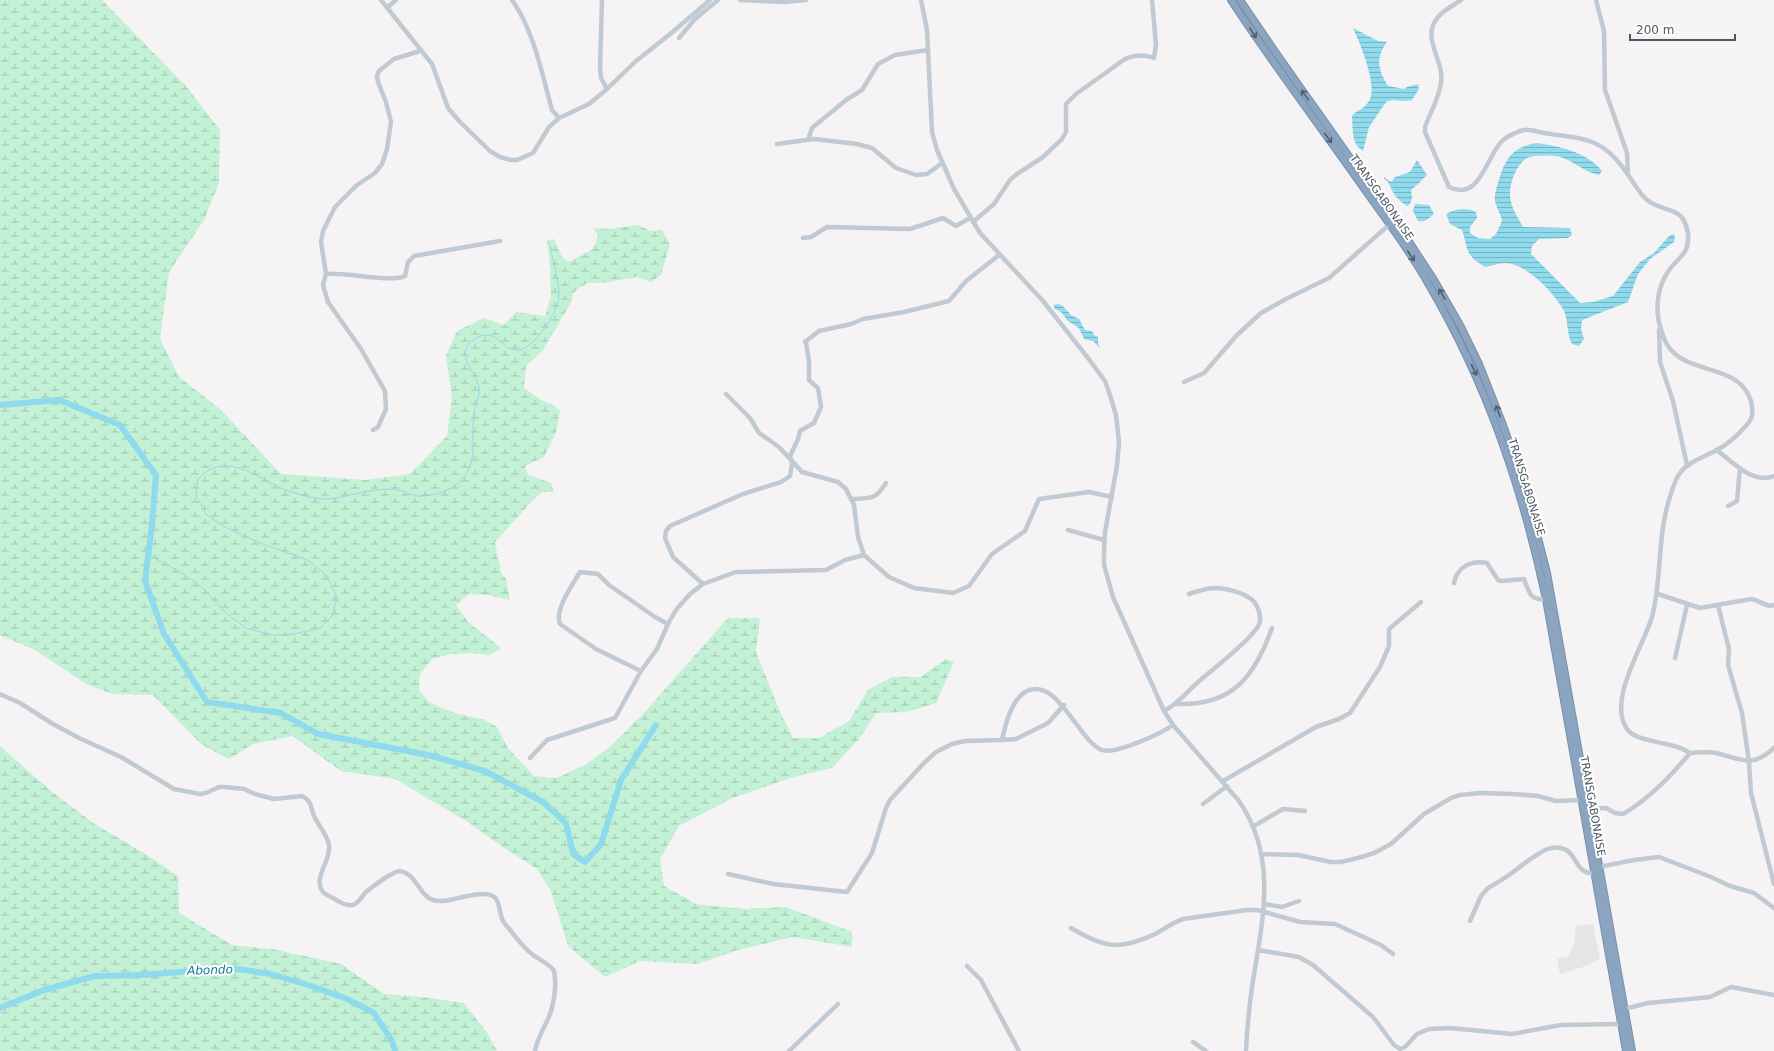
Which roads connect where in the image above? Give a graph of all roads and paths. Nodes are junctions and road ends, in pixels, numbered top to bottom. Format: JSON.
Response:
{"nodes":[{"id":1,"x":381,"y":0,"type":"edge"},
{"id":2,"x":396,"y":0,"type":"edge"},
{"id":3,"x":512,"y":0,"type":"edge"},
{"id":4,"x":602,"y":0,"type":"edge"},
{"id":5,"x":710,"y":0,"type":"edge"},
{"id":6,"x":718,"y":0,"type":"edge"},
{"id":7,"x":740,"y":0,"type":"edge"},
{"id":8,"x":806,"y":0,"type":"edge"},
{"id":9,"x":922,"y":0,"type":"edge"},
{"id":10,"x":1152,"y":0,"type":"edge"},
{"id":11,"x":1231,"y":0,"type":"edge"},
{"id":12,"x":1461,"y":0,"type":"edge"},
{"id":13,"x":1596,"y":0,"type":"edge"},
{"id":14,"x":1243,"y":1,"type":"edge"},
{"id":15,"x":387,"y":8,"type":"junction"},
{"id":16,"x":679,"y":38,"type":"dead end"},
{"id":17,"x":928,"y":50,"type":"junction"},
{"id":18,"x":420,"y":51,"type":"junction"},
{"id":19,"x":607,"y":89,"type":"junction"},
{"id":20,"x":560,"y":118,"type":"junction"},
{"id":21,"x":808,"y":140,"type":"junction"},
{"id":22,"x":777,"y":144,"type":"dead end"},
{"id":23,"x":942,"y":163,"type":"junction"},
{"id":24,"x":1628,"y":175,"type":"junction"},
{"id":25,"x":972,"y":220,"type":"junction"},
{"id":26,"x":1392,"y":222,"type":"junction"},
{"id":27,"x":803,"y":238,"type":"dead end"},
{"id":28,"x":500,"y":241,"type":"dead end"},
{"id":29,"x":999,"y":255,"type":"junction"},
{"id":30,"x":326,"y":274,"type":"junction"},
{"id":31,"x":1659,"y":322,"type":"junction"},
{"id":32,"x":1184,"y":382,"type":"dead end"},
{"id":33,"x":726,"y":394,"type":"dead end"},
{"id":34,"x":374,"y":430,"type":"dead end"},
{"id":35,"x":1716,"y":450,"type":"junction"},
{"id":36,"x":790,"y":456,"type":"junction"},
{"id":37,"x":1687,"y":465,"type":"junction"},
{"id":38,"x":1740,"y":468,"type":"junction"},
{"id":39,"x":1774,"y":476,"type":"edge"},
{"id":40,"x":886,"y":483,"type":"dead end"},
{"id":41,"x":1112,"y":497,"type":"junction"},
{"id":42,"x":853,"y":499,"type":"junction"},
{"id":43,"x":1728,"y":506,"type":"dead end"},
{"id":44,"x":1068,"y":530,"type":"dead end"},
{"id":45,"x":1104,"y":540,"type":"junction"},
{"id":46,"x":864,"y":555,"type":"junction"},
{"id":47,"x":1454,"y":583,"type":"dead end"},
{"id":48,"x":703,"y":584,"type":"junction"},
{"id":49,"x":1189,"y":594,"type":"dead end"},
{"id":50,"x":1658,"y":594,"type":"junction"},
{"id":51,"x":1546,"y":599,"type":"junction"},
{"id":52,"x":1421,"y":602,"type":"dead end"},
{"id":53,"x":1687,"y":605,"type":"junction"},
{"id":54,"x":1718,"y":605,"type":"junction"},
{"id":55,"x":1774,"y":605,"type":"edge"},
{"id":56,"x":668,"y":624,"type":"junction"},
{"id":57,"x":1272,"y":628,"type":"dead end"},
{"id":58,"x":1675,"y":658,"type":"dead end"},
{"id":59,"x":641,"y":671,"type":"junction"},
{"id":60,"x":0,"y":694,"type":"edge"},
{"id":61,"x":1176,"y":704,"type":"junction"},
{"id":62,"x":1064,"y":705,"type":"junction"},
{"id":63,"x":1164,"y":712,"type":"junction"},
{"id":64,"x":1173,"y":725,"type":"junction"},
{"id":65,"x":1002,"y":740,"type":"junction"},
{"id":66,"x":1773,"y":751,"type":"edge"},
{"id":67,"x":1690,"y":753,"type":"junction"},
{"id":68,"x":530,"y":758,"type":"dead end"},
{"id":69,"x":1748,"y":762,"type":"junction"},
{"id":70,"x":1223,"y":781,"type":"junction"},
{"id":71,"x":1227,"y":786,"type":"junction"},
{"id":72,"x":1581,"y":800,"type":"junction"},
{"id":73,"x":1203,"y":804,"type":"dead end"},
{"id":74,"x":1589,"y":809,"type":"junction"},
{"id":75,"x":1305,"y":811,"type":"dead end"},
{"id":76,"x":1254,"y":826,"type":"junction"},
{"id":77,"x":1262,"y":854,"type":"junction"},
{"id":78,"x":1599,"y":867,"type":"junction"},
{"id":79,"x":1595,"y":873,"type":"junction"},
{"id":80,"x":728,"y":874,"type":"dead end"},
{"id":81,"x":1774,"y":884,"type":"edge"},
{"id":82,"x":1299,"y":901,"type":"dead end"},
{"id":83,"x":1264,"y":904,"type":"junction"},
{"id":84,"x":1774,"y":908,"type":"edge"},
{"id":85,"x":1263,"y":912,"type":"junction"},
{"id":86,"x":1470,"y":921,"type":"dead end"},
{"id":87,"x":1071,"y":928,"type":"dead end"},
{"id":88,"x":1258,"y":950,"type":"junction"},
{"id":89,"x":1393,"y":954,"type":"dead end"},
{"id":90,"x":966,"y":966,"type":"dead end"},
{"id":91,"x":1774,"y":995,"type":"edge"},
{"id":92,"x":838,"y":1004,"type":"dead end"},
{"id":93,"x":1624,"y":1008,"type":"junction"},
{"id":94,"x":1621,"y":1024,"type":"junction"},
{"id":95,"x":1193,"y":1042,"type":"dead end"},
{"id":96,"x":535,"y":1051,"type":"edge"},
{"id":97,"x":789,"y":1051,"type":"edge"},
{"id":98,"x":1019,"y":1051,"type":"edge"},
{"id":99,"x":1206,"y":1051,"type":"edge"},
{"id":100,"x":1246,"y":1051,"type":"edge"},
{"id":101,"x":1626,"y":1051,"type":"edge"},
{"id":102,"x":1632,"y":1051,"type":"edge"}],
"edges":[{"from":1,"to":15,"type":"street"},
{"from":2,"to":15,"type":"street"},
{"from":3,"to":20,"type":"street"},
{"from":4,"to":19,"type":"street"},
{"from":5,"to":19,"type":"street"},
{"from":6,"to":16,"type":"street"},
{"from":7,"to":8,"type":"street"},
{"from":9,"to":17,"type":"street"},
{"from":10,"to":25,"type":"street"},
{"from":11,"to":26,"type":"highway","name":"TRANSGABONAISE","one_way":true},
{"from":12,"to":24,"type":"street"},
{"from":13,"to":24,"type":"street"},
{"from":26,"to":14,"type":"highway","name":"TRANSGABONAISE","one_way":true},
{"from":15,"to":18,"type":"street"},
{"from":17,"to":21,"type":"street"},
{"from":17,"to":23,"type":"street"},
{"from":18,"to":20,"type":"street"},
{"from":18,"to":30,"type":"street"},
{"from":19,"to":20,"type":"street"},
{"from":21,"to":22,"type":"street"},
{"from":21,"to":23,"type":"street"},
{"from":23,"to":25,"type":"street"},
{"from":24,"to":31,"type":"street"},
{"from":25,"to":27,"type":"street"},
{"from":25,"to":29,"type":"street"},
{"from":26,"to":32,"type":"street"},
{"from":26,"to":51,"type":"highway","name":"TRANSGABONAISE","one_way":true},
{"from":74,"to":26,"type":"highway","name":"TRANSGABONAISE","one_way":true},
{"from":28,"to":30,"type":"street"},
{"from":29,"to":36,"type":"street"},
{"from":29,"to":41,"type":"street"},
{"from":30,"to":34,"type":"street"},
{"from":31,"to":35,"type":"street"},
{"from":31,"to":37,"type":"street"},
{"from":33,"to":36,"type":"street"},
{"from":35,"to":37,"type":"street"},
{"from":35,"to":38,"type":"street"},
{"from":36,"to":42,"type":"street"},
{"from":36,"to":48,"type":"street"},
{"from":37,"to":50,"type":"street"},
{"from":38,"to":39,"type":"street"},
{"from":38,"to":43,"type":"street"},
{"from":40,"to":42,"type":"street"},
{"from":41,"to":45,"type":"street"},
{"from":41,"to":46,"type":"street"},
{"from":42,"to":46,"type":"street"},
{"from":44,"to":45,"type":"street"},
{"from":45,"to":63,"type":"street"},
{"from":46,"to":48,"type":"street"},
{"from":47,"to":51,"type":"street"},
{"from":48,"to":56,"type":"street"},
{"from":49,"to":61,"type":"street"},
{"from":50,"to":53,"type":"street"},
{"from":50,"to":67,"type":"street"},
{"from":51,"to":72,"type":"highway","name":"TRANSGABONAISE"},
{"from":52,"to":70,"type":"street"},
{"from":53,"to":54,"type":"street"},
{"from":53,"to":58,"type":"street"},
{"from":54,"to":55,"type":"street"},
{"from":54,"to":69,"type":"street"},
{"from":56,"to":59,"type":"street"},
{"from":56,"to":59,"type":"street"},
{"from":57,"to":61,"type":"street"},
{"from":59,"to":68,"type":"street"},
{"from":60,"to":96,"type":"street"},
{"from":61,"to":63,"type":"street"},
{"from":62,"to":64,"type":"street"},
{"from":62,"to":65,"type":"street"},
{"from":62,"to":65,"type":"street"},
{"from":63,"to":64,"type":"street"},
{"from":64,"to":70,"type":"street"},
{"from":65,"to":80,"type":"street"},
{"from":66,"to":69,"type":"street"},
{"from":67,"to":69,"type":"street"},
{"from":67,"to":74,"type":"street"},
{"from":69,"to":81,"type":"street"},
{"from":70,"to":71,"type":"street"},
{"from":71,"to":73,"type":"street"},
{"from":71,"to":76,"type":"street"},
{"from":72,"to":77,"type":"street"},
{"from":72,"to":79,"type":"highway","name":"TRANSGABONAISE"},
{"from":74,"to":78,"type":"highway","name":"TRANSGABONAISE"},
{"from":75,"to":76,"type":"street"},
{"from":76,"to":77,"type":"street"},
{"from":77,"to":83,"type":"street"},
{"from":78,"to":84,"type":"street"},
{"from":78,"to":93,"type":"highway","name":"TRANSGABONAISE"},
{"from":79,"to":86,"type":"street"},
{"from":79,"to":94,"type":"highway","name":"TRANSGABONAISE"},
{"from":82,"to":83,"type":"street"},
{"from":83,"to":85,"type":"street"},
{"from":85,"to":87,"type":"street"},
{"from":85,"to":88,"type":"street"},
{"from":85,"to":89,"type":"street"},
{"from":88,"to":94,"type":"street"},
{"from":88,"to":100,"type":"street"},
{"from":90,"to":98,"type":"street"},
{"from":91,"to":93,"type":"street"},
{"from":92,"to":97,"type":"street"},
{"from":93,"to":102,"type":"highway","name":"TRANSGABONAISE"},
{"from":94,"to":101,"type":"highway","name":"TRANSGABONAISE"},
{"from":95,"to":99,"type":"street"}]}
